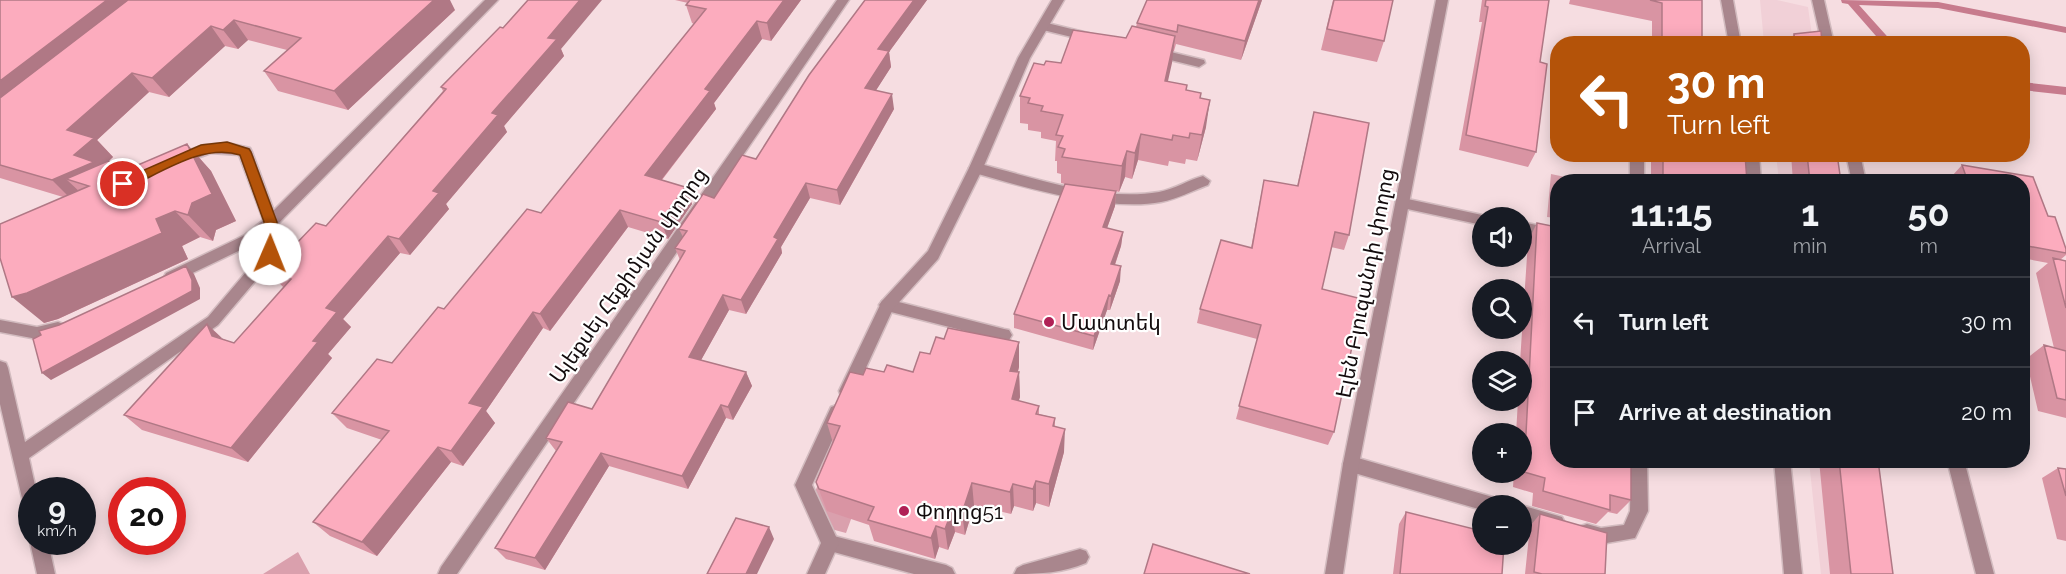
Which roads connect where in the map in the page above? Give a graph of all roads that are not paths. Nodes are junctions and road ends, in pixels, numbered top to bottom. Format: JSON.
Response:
{"nodes":[{"id":1,"x":492,"y":0,"type":"edge"},
{"id":2,"x":843,"y":0,"type":"edge"},
{"id":3,"x":1058,"y":0,"type":"edge"},
{"id":4,"x":1442,"y":0,"type":"edge"},
{"id":5,"x":1727,"y":0,"type":"edge"},
{"id":6,"x":1818,"y":0,"type":"edge"},
{"id":7,"x":1043,"y":26,"type":"junction"},
{"id":8,"x":1734,"y":36,"type":"edge"},
{"id":9,"x":1826,"y":36,"type":"edge"},
{"id":10,"x":1101,"y":40,"type":"edge"},
{"id":11,"x":1144,"y":50,"type":"edge"},
{"id":12,"x":1199,"y":63,"type":"dead end"},
{"id":13,"x":162,"y":167,"type":"edge"},
{"id":14,"x":976,"y":168,"type":"junction"},
{"id":15,"x":1203,"y":181,"type":"dead end"},
{"id":16,"x":1403,"y":203,"type":"junction"},
{"id":17,"x":1472,"y":217,"type":"edge"},
{"id":18,"x":271,"y":222,"type":"junction"},
{"id":19,"x":1532,"y":230,"type":"edge"},
{"id":20,"x":1550,"y":234,"type":"edge"},
{"id":21,"x":158,"y":283,"type":"edge"},
{"id":22,"x":887,"y":305,"type":"junction"},
{"id":23,"x":72,"y":322,"type":"edge"},
{"id":24,"x":0,"y":326,"type":"edge"},
{"id":25,"x":1004,"y":335,"type":"dead end"},
{"id":26,"x":0,"y":368,"type":"edge"},
{"id":27,"x":20,"y":454,"type":"junction"},
{"id":28,"x":1351,"y":464,"type":"junction"},
{"id":29,"x":1639,"y":468,"type":"edge"},
{"id":30,"x":1783,"y":468,"type":"edge"},
{"id":31,"x":1957,"y":468,"type":"edge"},
{"id":32,"x":25,"y":477,"type":"edge"},
{"id":33,"x":1472,"y":499,"type":"edge"},
{"id":34,"x":1532,"y":516,"type":"edge"},
{"id":35,"x":830,"y":543,"type":"junction"},
{"id":36,"x":42,"y":555,"type":"edge"},
{"id":37,"x":1080,"y":557,"type":"dead end"},
{"id":38,"x":447,"y":573,"type":"edge"},
{"id":39,"x":46,"y":574,"type":"edge"},
{"id":40,"x":816,"y":574,"type":"edge"},
{"id":41,"x":946,"y":574,"type":"edge"},
{"id":42,"x":1023,"y":574,"type":"edge"},
{"id":43,"x":1334,"y":574,"type":"edge"},
{"id":44,"x":1793,"y":574,"type":"edge"},
{"id":45,"x":1985,"y":574,"type":"edge"}],
"edges":[{"from":1,"to":18,"type":"street"},
{"from":2,"to":38,"type":"street","name":"Ալեքսեյ Հեքիմյան փողոց"},
{"from":3,"to":7,"type":"street"},
{"from":4,"to":16,"type":"street","name":"Էլեն Բյուզանդի փողոց"},
{"from":5,"to":8,"type":"street"},
{"from":6,"to":9,"type":"street"},
{"from":7,"to":10,"type":"street"},
{"from":7,"to":14,"type":"street"},
{"from":11,"to":12,"type":"street"},
{"from":13,"to":18,"type":"street"},
{"from":14,"to":15,"type":"street"},
{"from":14,"to":22,"type":"street"},
{"from":16,"to":17,"type":"street"},
{"from":16,"to":28,"type":"street","name":"Էլեն Բյուզանդի փողոց"},
{"from":18,"to":21,"type":"street"},
{"from":18,"to":27,"type":"street"},
{"from":19,"to":20,"type":"street"},
{"from":22,"to":25,"type":"street"},
{"from":22,"to":35,"type":"street"},
{"from":23,"to":24,"type":"street"},
{"from":26,"to":27,"type":"street"},
{"from":27,"to":32,"type":"street"},
{"from":28,"to":33,"type":"street"},
{"from":28,"to":43,"type":"street","name":"Էլեն Բյուզանդի փողոց"},
{"from":29,"to":34,"type":"street"},
{"from":30,"to":44,"type":"street"},
{"from":31,"to":45,"type":"street"},
{"from":35,"to":40,"type":"street"},
{"from":35,"to":41,"type":"street"},
{"from":36,"to":39,"type":"street"},
{"from":37,"to":42,"type":"street"}]}
